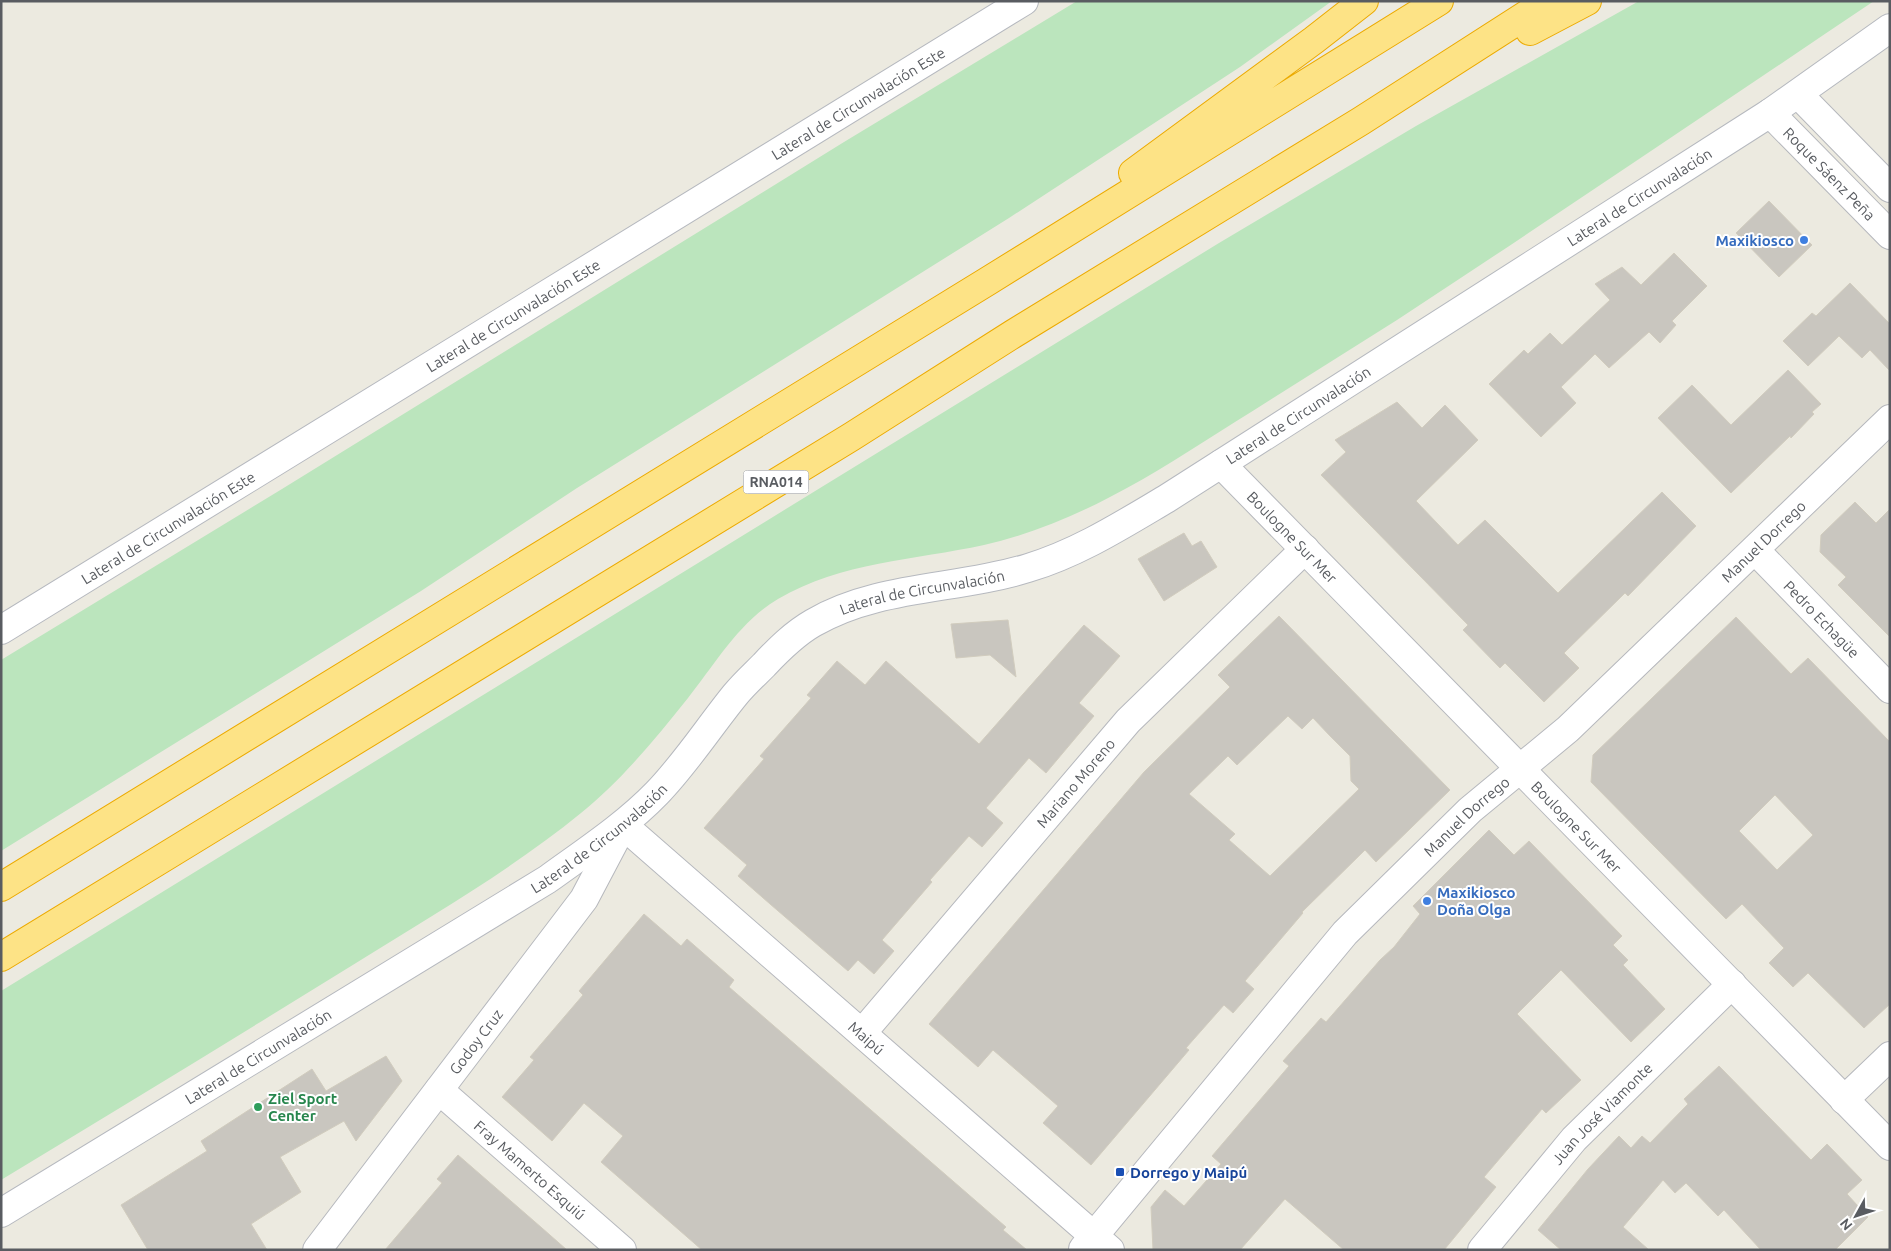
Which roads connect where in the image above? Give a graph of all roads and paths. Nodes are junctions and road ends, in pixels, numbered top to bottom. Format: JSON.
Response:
{"nodes":[{"id":1,"x":1024,"y":1,"type":"edge"},
{"id":2,"x":1364,"y":1,"type":"edge"},
{"id":3,"x":1440,"y":1,"type":"edge"},
{"id":4,"x":1548,"y":1,"type":"edge"},
{"id":5,"x":1587,"y":1,"type":"edge"},
{"id":6,"x":1890,"y":28,"type":"edge"},
{"id":7,"x":1798,"y":94,"type":"junction"},
{"id":8,"x":1770,"y":113,"type":"junction"},
{"id":9,"x":1361,"y":121,"type":"junction"},
{"id":10,"x":1890,"y":188,"type":"edge"},
{"id":11,"x":1890,"y":235,"type":"edge"},
{"id":12,"x":988,"y":281,"type":"junction"},
{"id":13,"x":1890,"y":419,"type":"edge"},
{"id":14,"x":1220,"y":464,"type":"junction"},
{"id":15,"x":1305,"y":549,"type":"junction"},
{"id":16,"x":1755,"y":550,"type":"junction"},
{"id":17,"x":1,"y":630,"type":"edge"},
{"id":18,"x":1890,"y":689,"type":"edge"},
{"id":19,"x":1520,"y":769,"type":"junction"},
{"id":20,"x":622,"y":825,"type":"junction"},
{"id":21,"x":1,"y":887,"type":"edge"},
{"id":22,"x":1,"y":957,"type":"edge"},
{"id":23,"x":1732,"y":984,"type":"junction"},
{"id":24,"x":862,"y":1032,"type":"junction"},
{"id":25,"x":1890,"y":1056,"type":"edge"},
{"id":26,"x":439,"y":1090,"type":"junction"},
{"id":27,"x":1844,"y":1100,"type":"junction"},
{"id":28,"x":1890,"y":1146,"type":"edge"},
{"id":29,"x":1,"y":1214,"type":"edge"},
{"id":30,"x":1096,"y":1245,"type":"edge"},
{"id":31,"x":317,"y":1250,"type":"edge"},
{"id":32,"x":622,"y":1250,"type":"edge"},
{"id":33,"x":1482,"y":1250,"type":"edge"}],
"edges":[{"from":1,"to":17,"type":"street","name":"Lateral de Circunvalación Este"},
{"from":2,"to":12,"type":"highway"},
{"from":3,"to":12,"type":"highway"},
{"from":4,"to":9,"type":"highway","number":"RNA014"},
{"from":5,"to":9,"type":"highway"},
{"from":6,"to":7,"type":"street","name":"Lateral de Circunvalación"},
{"from":7,"to":8,"type":"street","name":"Lateral de Circunvalación"},
{"from":7,"to":10,"type":"street"},
{"from":8,"to":11,"type":"street","name":"Roque Sáenz Peña"},
{"from":8,"to":14,"type":"street","name":"Lateral de Circunvalación"},
{"from":9,"to":22,"type":"highway","number":"RNA014"},
{"from":12,"to":21,"type":"highway"},
{"from":13,"to":16,"type":"street","name":"Manuel Dorrego"},
{"from":14,"to":15,"type":"street","name":"Boulogne Sur Mer"},
{"from":14,"to":20,"type":"street","name":"Lateral de Circunvalación"},
{"from":15,"to":19,"type":"street","name":"Boulogne Sur Mer"},
{"from":15,"to":24,"type":"street","name":"Mariano Moreno"},
{"from":16,"to":18,"type":"street","name":"Pedro Echagüe"},
{"from":16,"to":19,"type":"street","name":"Manuel Dorrego"},
{"from":19,"to":23,"type":"street","name":"Boulogne Sur Mer"},
{"from":19,"to":30,"type":"street","name":"Manuel Dorrego"},
{"from":20,"to":24,"type":"street","name":"Maipú"},
{"from":20,"to":26,"type":"street","name":"Godoy Cruz"},
{"from":20,"to":29,"type":"street","name":"Lateral de Circunvalación"},
{"from":23,"to":27,"type":"street","name":"Boulogne Sur Mer"},
{"from":23,"to":33,"type":"street","name":"Juan José Viamonte"},
{"from":24,"to":30,"type":"street","name":"Maipú"},
{"from":25,"to":27,"type":"street"},
{"from":26,"to":31,"type":"street","name":"Godoy Cruz"},
{"from":26,"to":32,"type":"street","name":"Fray Mamerto Esquiú"},
{"from":27,"to":28,"type":"street","name":"Boulogne Sur Mer"}]}
